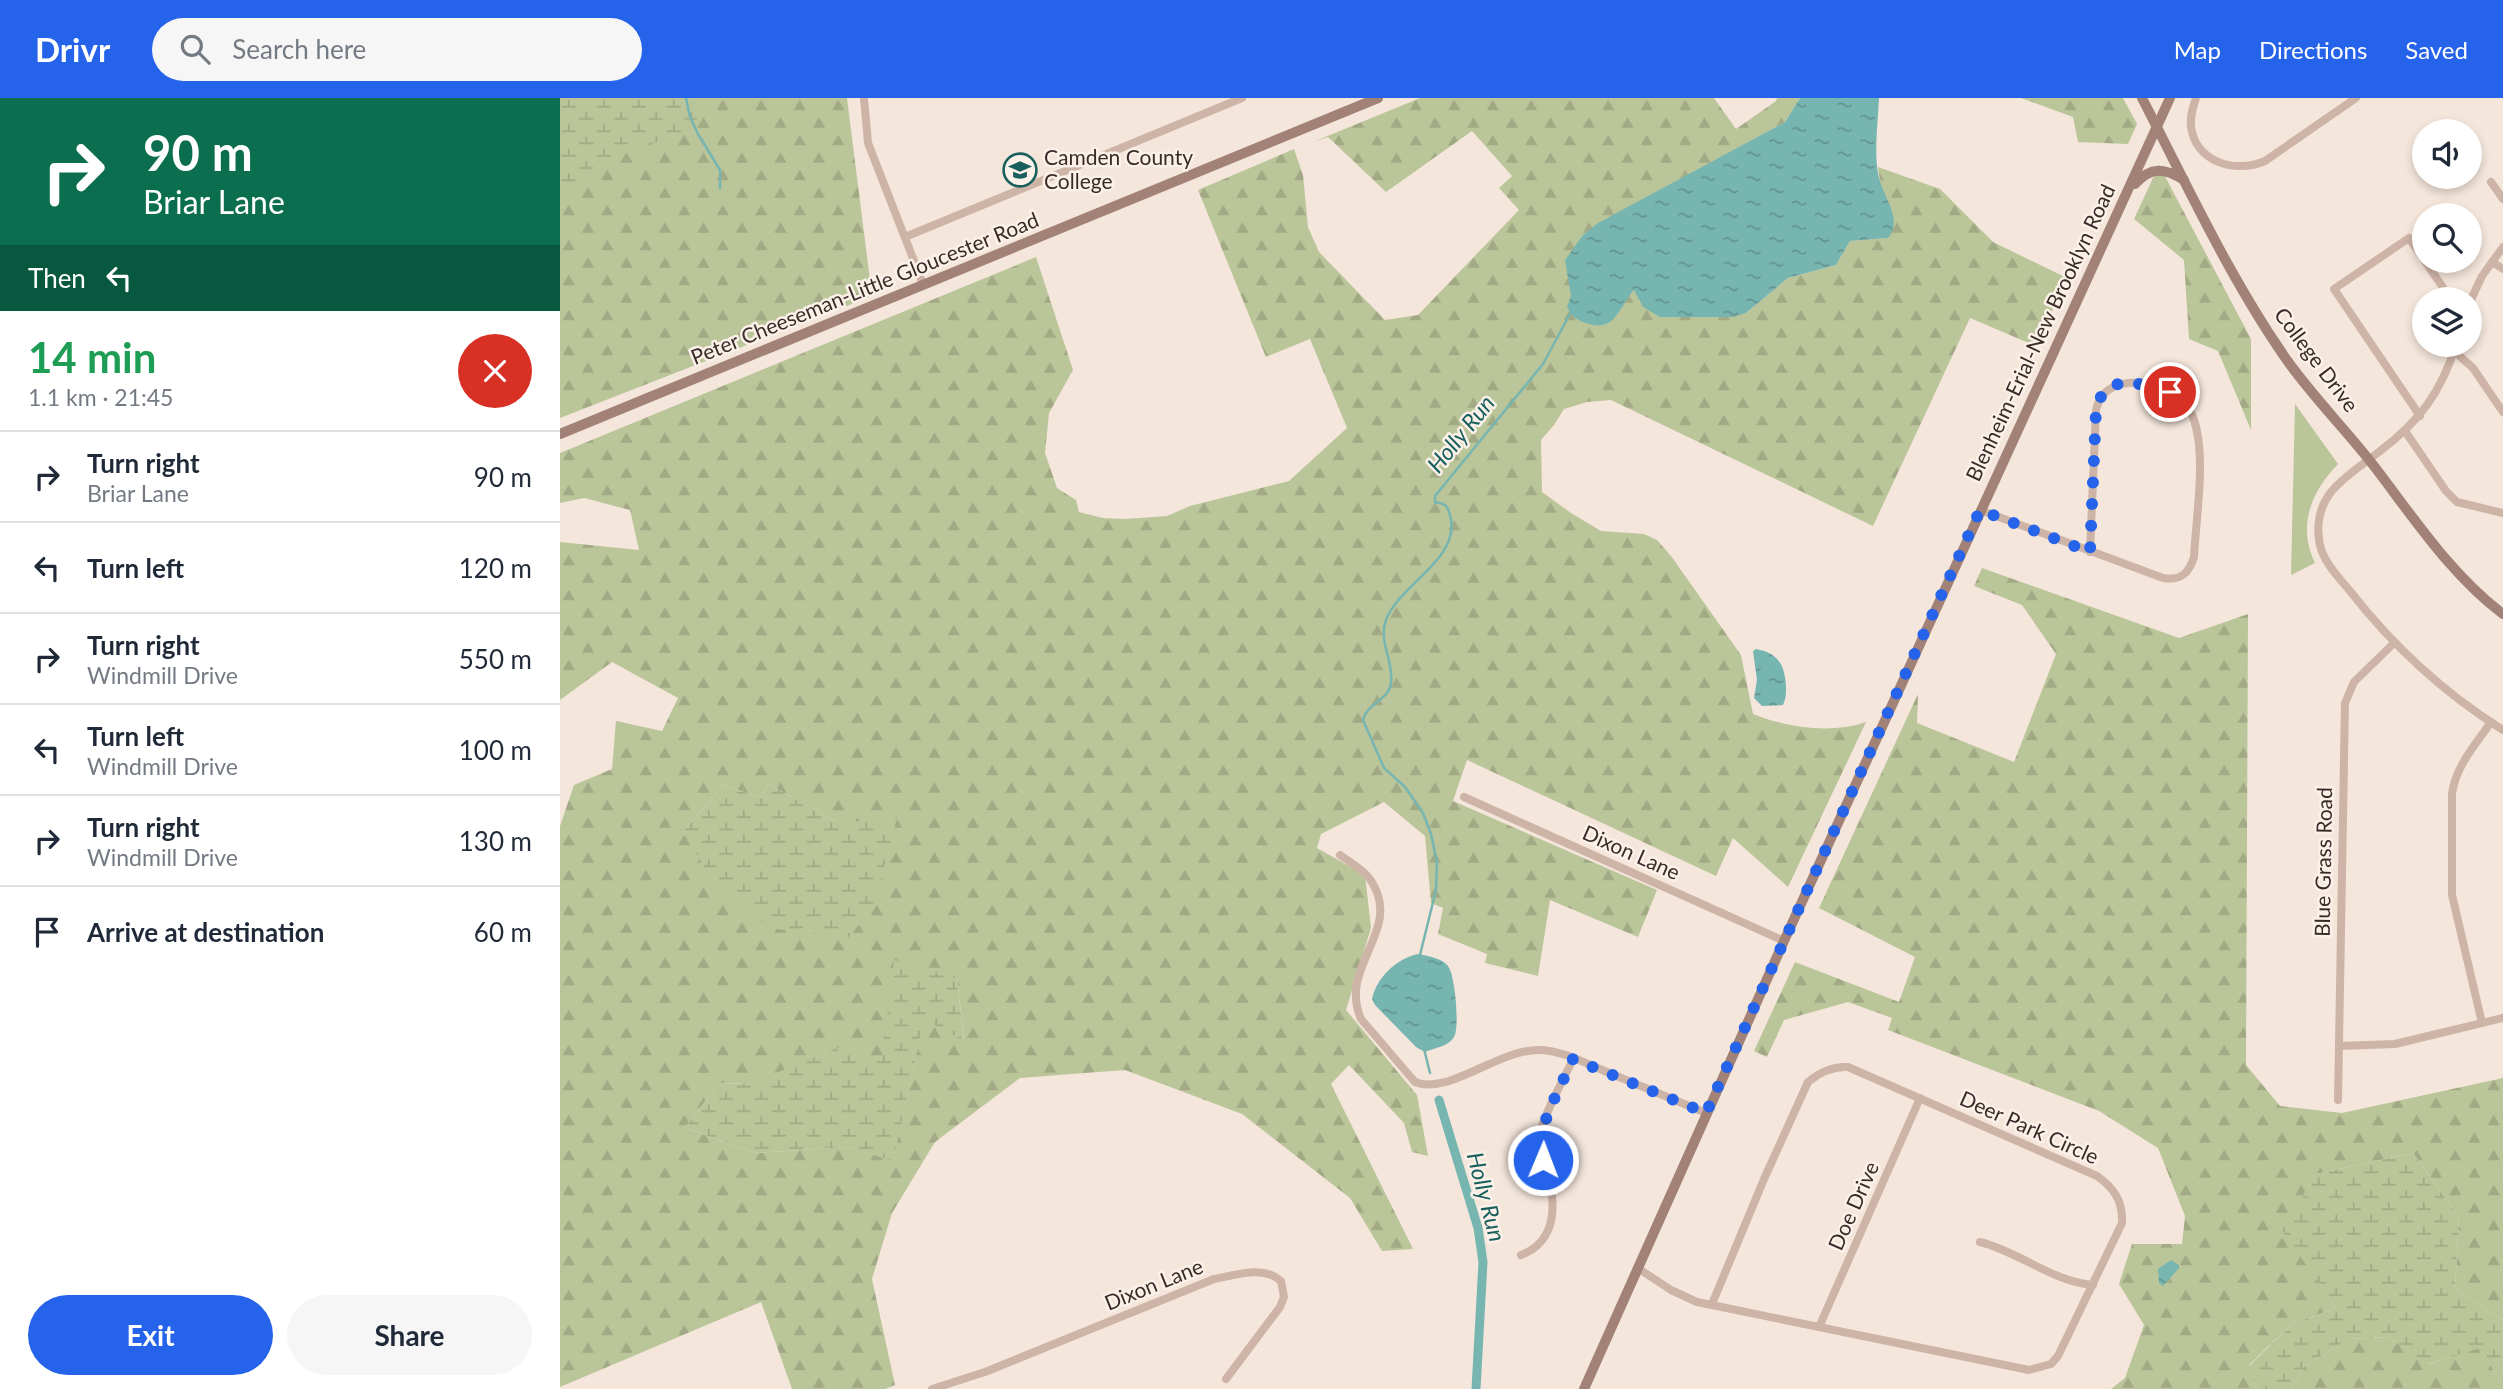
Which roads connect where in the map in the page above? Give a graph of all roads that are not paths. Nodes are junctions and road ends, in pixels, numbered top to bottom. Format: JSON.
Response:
{"nodes":[{"id":1,"x":864,"y":98,"type":"edge"},
{"id":2,"x":1242,"y":98,"type":"edge"},
{"id":3,"x":1378,"y":98,"type":"edge"},
{"id":4,"x":2142,"y":98,"type":"edge"},
{"id":5,"x":2170,"y":98,"type":"edge"},
{"id":6,"x":2196,"y":98,"type":"edge"},
{"id":7,"x":2356,"y":98,"type":"edge"},
{"id":8,"x":2158,"y":129,"type":"junction"},
{"id":9,"x":2185,"y":181,"type":"junction"},
{"id":10,"x":2491,"y":182,"type":"dead end"},
{"id":11,"x":2125,"y":198,"type":"junction"},
{"id":12,"x":2503,"y":199,"type":"edge"},
{"id":13,"x":905,"y":237,"type":"junction"},
{"id":14,"x":2503,"y":247,"type":"edge"},
{"id":15,"x":2492,"y":261,"type":"junction"},
{"id":16,"x":2503,"y":269,"type":"edge"},
{"id":17,"x":923,"y":284,"type":"junction"},
{"id":18,"x":2443,"y":287,"type":"edge"},
{"id":19,"x":2476,"y":287,"type":"edge"},
{"id":20,"x":2451,"y":357,"type":"edge"},
{"id":21,"x":2463,"y":357,"type":"edge"},
{"id":22,"x":2503,"y":412,"type":"edge"},
{"id":23,"x":2420,"y":416,"type":"junction"},
{"id":24,"x":2405,"y":431,"type":"junction"},
{"id":25,"x":560,"y":434,"type":"edge"},
{"id":26,"x":2369,"y":460,"type":"junction"},
{"id":27,"x":1980,"y":510,"type":"junction"},
{"id":28,"x":2503,"y":513,"type":"edge"},
{"id":29,"x":2090,"y":552,"type":"junction"},
{"id":30,"x":2503,"y":614,"type":"edge"},
{"id":31,"x":2394,"y":643,"type":"junction"},
{"id":32,"x":2491,"y":722,"type":"junction"},
{"id":33,"x":2503,"y":730,"type":"edge"},
{"id":34,"x":1464,"y":797,"type":"dead end"},
{"id":35,"x":1340,"y":855,"type":"dead end"},
{"id":36,"x":1784,"y":941,"type":"junction"},
{"id":37,"x":2503,"y":1018,"type":"edge"},
{"id":38,"x":2482,"y":1023,"type":"junction"},
{"id":39,"x":2339,"y":1046,"type":"junction"},
{"id":40,"x":1573,"y":1059,"type":"junction"},
{"id":41,"x":1920,"y":1098,"type":"junction"},
{"id":42,"x":2337,"y":1100,"type":"dead end"},
{"id":43,"x":1706,"y":1113,"type":"junction"},
{"id":44,"x":1980,"y":1242,"type":"dead end"},
{"id":45,"x":1521,"y":1255,"type":"dead end"},
{"id":46,"x":1639,"y":1269,"type":"junction"},
{"id":47,"x":2093,"y":1285,"type":"junction"},
{"id":48,"x":1712,"y":1304,"type":"junction"},
{"id":49,"x":1819,"y":1327,"type":"junction"},
{"id":50,"x":1226,"y":1379,"type":"dead end"},
{"id":51,"x":932,"y":1389,"type":"edge"},
{"id":52,"x":1584,"y":1389,"type":"edge"}],
"edges":[{"from":1,"to":13,"type":"street"},
{"from":2,"to":13,"type":"street"},
{"from":3,"to":17,"type":"main road","name":"Peter Cheeseman-Little Gloucester Road"},
{"from":4,"to":8,"type":"main road","name":"College Drive"},
{"from":5,"to":8,"type":"main road","name":"Blenheim-Erial-New Brooklyn Road"},
{"from":6,"to":7,"type":"street"},
{"from":8,"to":9,"type":"main road","name":"College Drive"},
{"from":8,"to":11,"type":"main road","name":"Blenheim-Erial-New Brooklyn Road"},
{"from":9,"to":11,"type":"main road"},
{"from":9,"to":26,"type":"main road","name":"College Drive"},
{"from":10,"to":12,"type":"street"},
{"from":11,"to":27,"type":"main road","name":"Blenheim-Erial-New Brooklyn Road"},
{"from":13,"to":17,"type":"street"},
{"from":14,"to":15,"type":"street"},
{"from":15,"to":16,"type":"street"},
{"from":15,"to":19,"type":"street"},
{"from":17,"to":25,"type":"main road","name":"Peter Cheeseman-Little Gloucester Road"},
{"from":18,"to":23,"type":"street"},
{"from":20,"to":23,"type":"street"},
{"from":21,"to":22,"type":"street"},
{"from":23,"to":24,"type":"street"},
{"from":24,"to":26,"type":"street"},
{"from":24,"to":28,"type":"street"},
{"from":26,"to":30,"type":"main road","name":"College Drive"},
{"from":26,"to":31,"type":"street"},
{"from":27,"to":29,"type":"street"},
{"from":27,"to":36,"type":"main road","name":"Blenheim-Erial-New Brooklyn Road"},
{"from":29,"to":29,"type":"street"},
{"from":31,"to":32,"type":"street"},
{"from":31,"to":39,"type":"street","name":"Blue Grass Road"},
{"from":32,"to":33,"type":"street"},
{"from":32,"to":38,"type":"street"},
{"from":34,"to":36,"type":"street","name":"Dixon Lane"},
{"from":35,"to":40,"type":"street"},
{"from":36,"to":43,"type":"main road","name":"Blenheim-Erial-New Brooklyn Road"},
{"from":37,"to":38,"type":"street"},
{"from":38,"to":39,"type":"street"},
{"from":39,"to":42,"type":"street","name":"Blue Grass Road"},
{"from":40,"to":43,"type":"street"},
{"from":40,"to":45,"type":"street"},
{"from":41,"to":47,"type":"street","name":"Deer Park Circle"},
{"from":41,"to":48,"type":"street","name":"Deer Park Circle"},
{"from":41,"to":49,"type":"street","name":"Doe Drive"},
{"from":43,"to":46,"type":"main road","name":"Blenheim-Erial-New Brooklyn Road"},
{"from":44,"to":47,"type":"street"},
{"from":46,"to":48,"type":"street","name":"Deer Park Circle"},
{"from":46,"to":52,"type":"main road","name":"Blenheim-Erial-New Brooklyn Road"},
{"from":47,"to":49,"type":"street","name":"Deer Park Circle"},
{"from":48,"to":49,"type":"street","name":"Deer Park Circle"},
{"from":50,"to":51,"type":"street","name":"Dixon Lane"}]}
